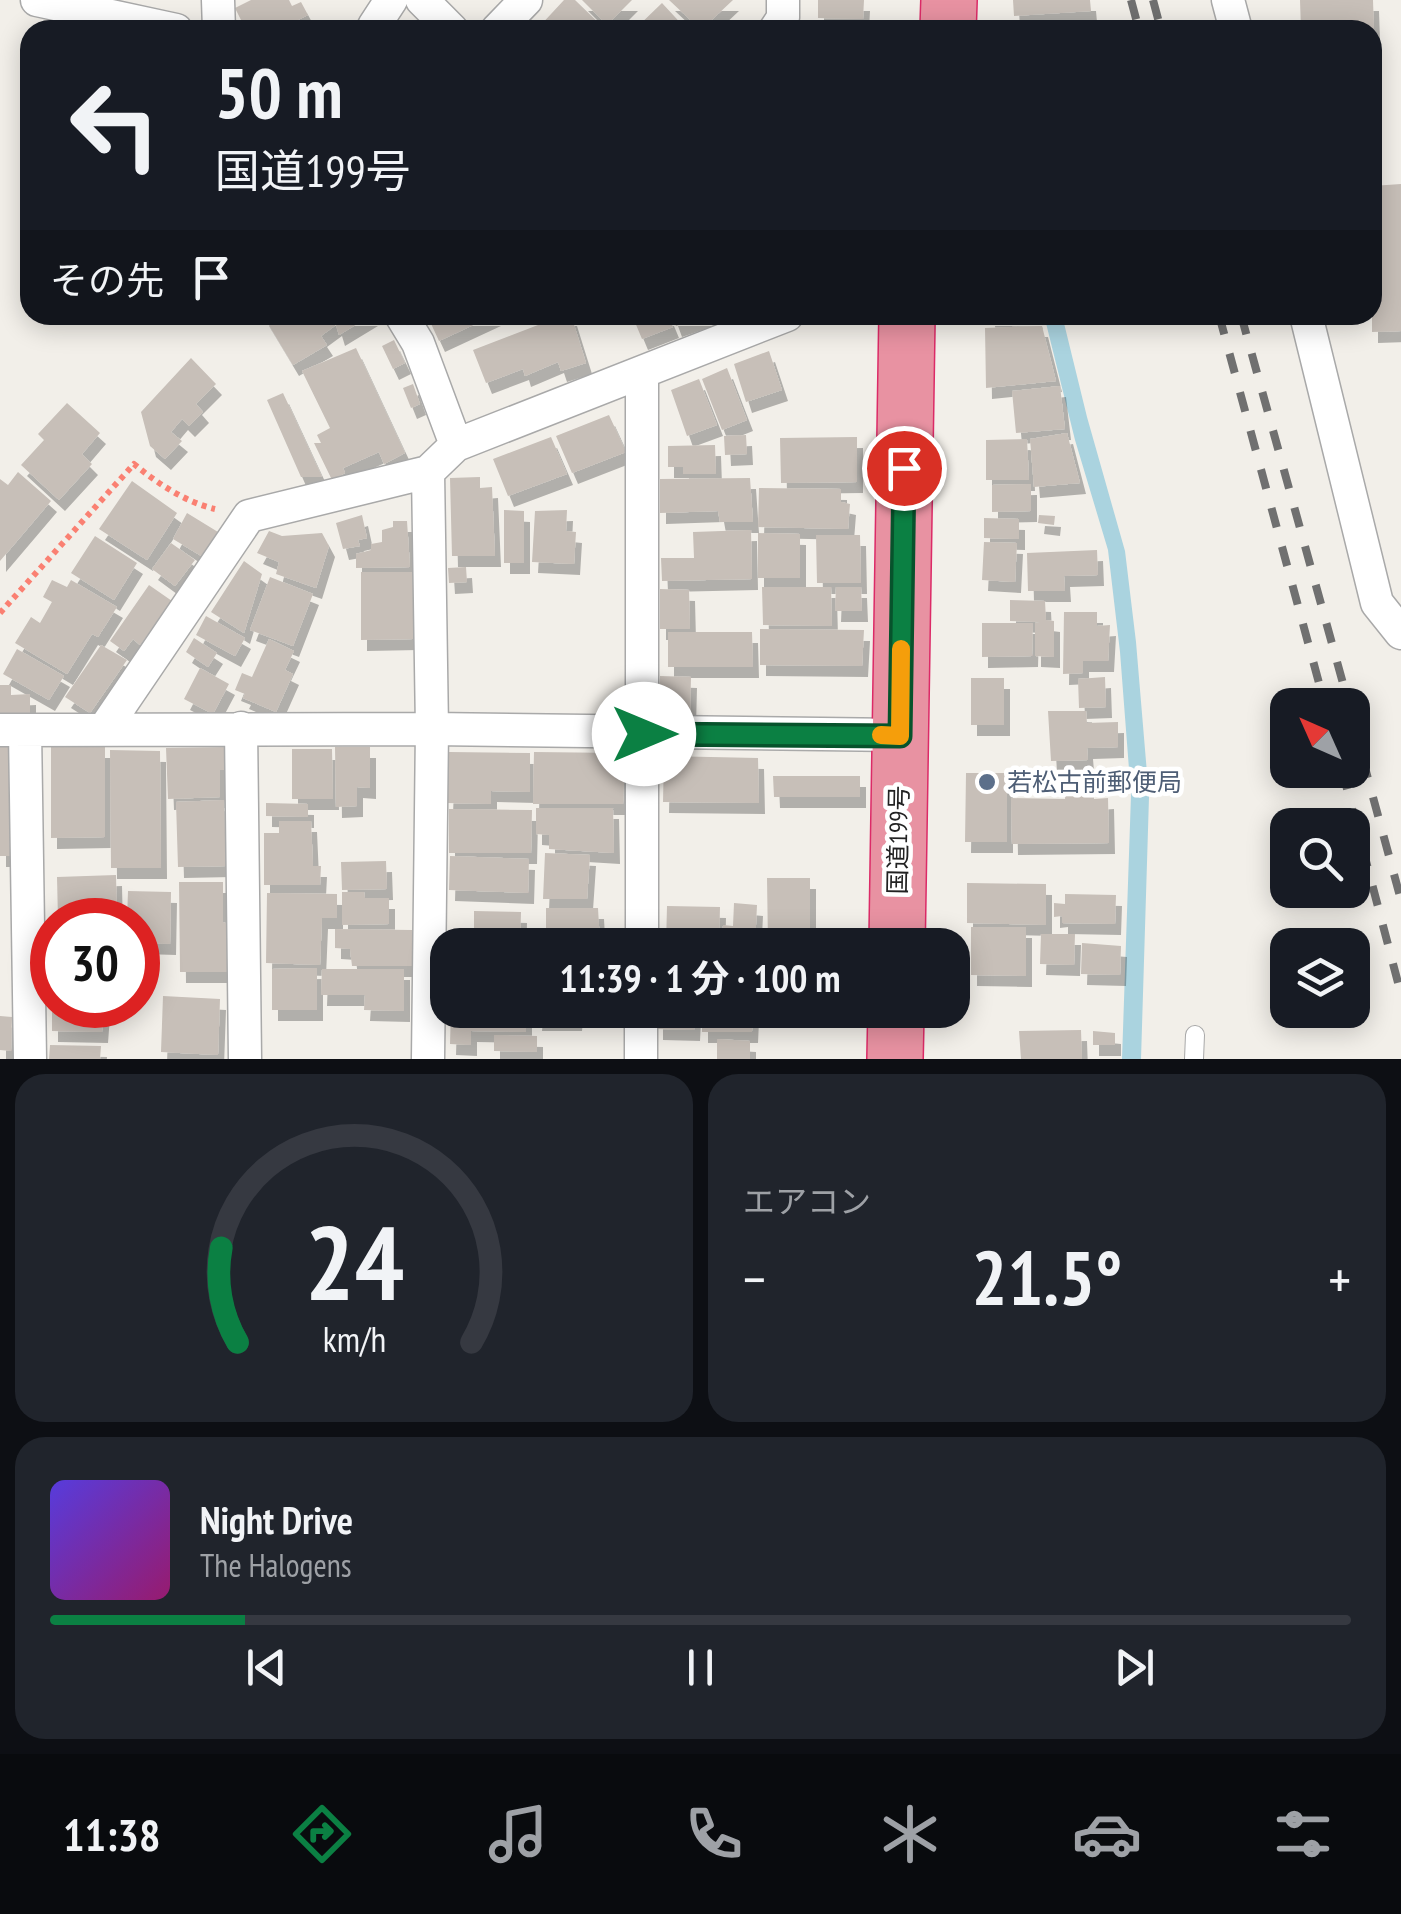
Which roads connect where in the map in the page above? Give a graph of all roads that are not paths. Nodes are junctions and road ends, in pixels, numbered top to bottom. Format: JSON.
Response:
{"nodes":[{"id":1,"x":37,"y":0,"type":"edge"},
{"id":2,"x":422,"y":0,"type":"edge"},
{"id":3,"x":526,"y":0,"type":"edge"},
{"id":4,"x":130,"y":20,"type":"edge"},
{"id":5,"x":442,"y":20,"type":"edge"},
{"id":6,"x":507,"y":20,"type":"edge"},
{"id":7,"x":407,"y":325,"type":"edge"},
{"id":8,"x":762,"y":325,"type":"edge"},
{"id":9,"x":907,"y":325,"type":"edge"},
{"id":10,"x":940,"y":325,"type":"edge"},
{"id":11,"x":1308,"y":325,"type":"edge"},
{"id":12,"x":642,"y":373,"type":"junction"},
{"id":13,"x":456,"y":445,"type":"junction"},
{"id":14,"x":428,"y":472,"type":"junction"},
{"id":15,"x":1401,"y":634,"type":"edge"},
{"id":16,"x":105,"y":728,"type":"junction"},
{"id":17,"x":242,"y":728,"type":"junction"},
{"id":18,"x":432,"y":729,"type":"junction"},
{"id":19,"x":12,"y":730,"type":"edge"},
{"id":20,"x":644,"y":734,"type":"junction"},
{"id":21,"x":900,"y":736,"type":"junction"},
{"id":22,"x":642,"y":928,"type":"edge"},
{"id":23,"x":897,"y":928,"type":"edge"},
{"id":24,"x":932,"y":928,"type":"edge"},
{"id":25,"x":641,"y":1028,"type":"edge"},
{"id":26,"x":896,"y":1028,"type":"edge"},
{"id":27,"x":932,"y":1028,"type":"edge"},
{"id":28,"x":1195,"y":1036,"type":"dead end"},
{"id":29,"x":30,"y":1059,"type":"edge"},
{"id":30,"x":245,"y":1059,"type":"edge"},
{"id":31,"x":428,"y":1059,"type":"edge"},
{"id":32,"x":641,"y":1059,"type":"edge"},
{"id":33,"x":895,"y":1059,"type":"edge"},
{"id":34,"x":932,"y":1059,"type":"edge"},
{"id":35,"x":1194,"y":1059,"type":"edge"}],
"edges":[{"from":1,"to":4,"type":"street"},
{"from":2,"to":5,"type":"street"},
{"from":3,"to":6,"type":"street"},
{"from":7,"to":13,"type":"street"},
{"from":8,"to":12,"type":"street"},
{"from":9,"to":21,"type":"highway","name":"国道199号"},
{"from":10,"to":24,"type":"highway","name":"国道199号"},
{"from":11,"to":15,"type":"street"},
{"from":12,"to":13,"type":"street"},
{"from":12,"to":20,"type":"street"},
{"from":13,"to":14,"type":"street"},
{"from":14,"to":16,"type":"street"},
{"from":14,"to":18,"type":"street"},
{"from":16,"to":17,"type":"street"},
{"from":16,"to":19,"type":"street"},
{"from":17,"to":18,"type":"street"},
{"from":17,"to":30,"type":"street"},
{"from":18,"to":20,"type":"street"},
{"from":18,"to":31,"type":"street"},
{"from":19,"to":29,"type":"street"},
{"from":20,"to":21,"type":"street"},
{"from":20,"to":22,"type":"street"},
{"from":21,"to":23,"type":"highway","name":"国道199号"},
{"from":25,"to":32,"type":"street"},
{"from":26,"to":33,"type":"highway"},
{"from":27,"to":34,"type":"highway"},
{"from":28,"to":35,"type":"lane"}]}
